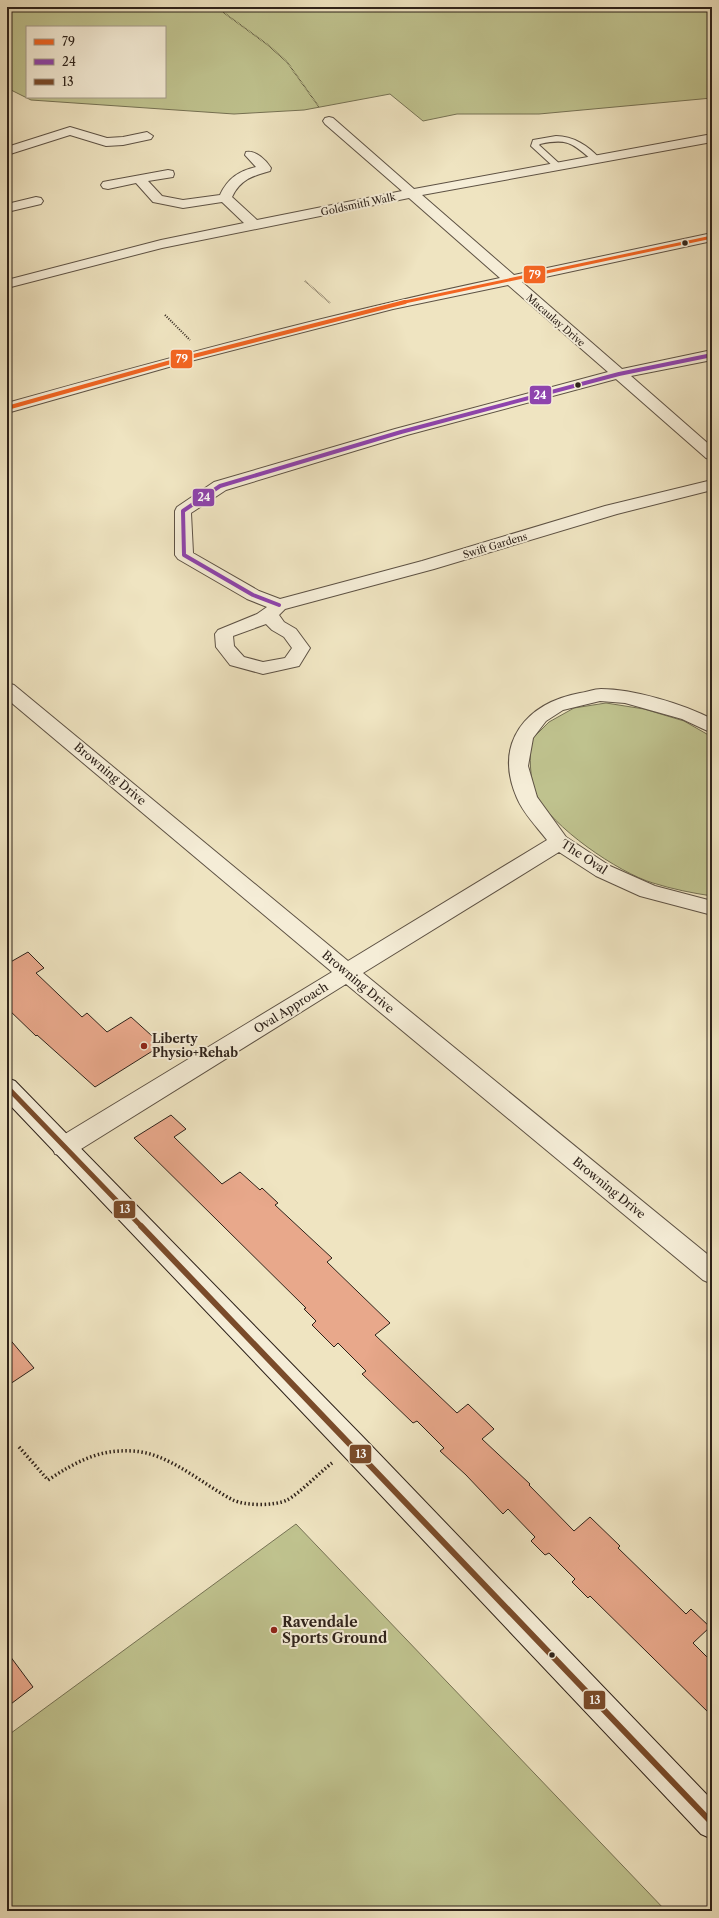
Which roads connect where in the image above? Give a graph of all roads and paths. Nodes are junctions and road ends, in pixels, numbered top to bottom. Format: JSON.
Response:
{"nodes":[{"id":1,"x":216,"y":7,"type":"edge"},
{"id":2,"x":329,"y":121,"type":"joint"},
{"id":3,"x":56,"y":126,"type":"dead end"},
{"id":4,"x":70,"y":130,"type":"junction"},
{"id":5,"x":147,"y":136,"type":"dead end"},
{"id":6,"x":712,"y":138,"type":"edge"},
{"id":7,"x":106,"y":142,"type":"junction"},
{"id":8,"x":95,"y":148,"type":"dead end"},
{"id":9,"x":7,"y":151,"type":"edge"},
{"id":10,"x":251,"y":155,"type":"dead end"},
{"id":11,"x":596,"y":159,"type":"junction"},
{"id":12,"x":558,"y":166,"type":"junction"},
{"id":13,"x":168,"y":174,"type":"dead end"},
{"id":14,"x":139,"y":179,"type":"junction"},
{"id":15,"x":108,"y":185,"type":"dead end"},
{"id":16,"x":412,"y":193,"type":"junction"},
{"id":17,"x":225,"y":198,"type":"junction"},
{"id":18,"x":36,"y":201,"type":"dead end"},
{"id":19,"x":7,"y":208,"type":"edge"},
{"id":20,"x":20,"y":219,"type":"dead end"},
{"id":21,"x":254,"y":225,"type":"junction"},
{"id":22,"x":712,"y":237,"type":"edge"},
{"id":23,"x":509,"y":279,"type":"junction"},
{"id":24,"x":305,"y":281,"type":"dead end"},
{"id":25,"x":7,"y":284,"type":"edge"},
{"id":26,"x":165,"y":315,"type":"dead end"},
{"id":27,"x":345,"y":317,"type":"junction"},
{"id":28,"x":204,"y":353,"type":"junction"},
{"id":29,"x":712,"y":355,"type":"edge"},
{"id":30,"x":619,"y":374,"type":"junction"},
{"id":31,"x":7,"y":408,"type":"edge"},
{"id":32,"x":712,"y":455,"type":"edge"},
{"id":33,"x":712,"y":485,"type":"edge"},
{"id":34,"x":7,"y":689,"type":"edge"},
{"id":35,"x":712,"y":727,"type":"edge"},
{"id":36,"x":559,"y":842,"type":"junction"},
{"id":37,"x":712,"y":908,"type":"edge"},
{"id":38,"x":348,"y":973,"type":"junction"},
{"id":39,"x":7,"y":1087,"type":"edge"},
{"id":40,"x":64,"y":1147,"type":"junction"},
{"id":41,"x":712,"y":1273,"type":"edge"},
{"id":42,"x":353,"y":1446,"type":"junction"},
{"id":43,"x":19,"y":1447,"type":"dead end"},
{"id":44,"x":711,"y":1820,"type":"edge"}],
"edges":[{"from":1,"to":2,"type":"path"},
{"from":2,"to":16,"type":"street","name":"Macaulay Drive"},
{"from":3,"to":4,"type":"street"},
{"from":4,"to":7,"type":"street"},
{"from":4,"to":9,"type":"street"},
{"from":5,"to":7,"type":"street"},
{"from":6,"to":11,"type":"street","name":"Goldsmith Walk"},
{"from":7,"to":8,"type":"street"},
{"from":10,"to":17,"type":"street"},
{"from":11,"to":12,"type":"street","name":"Goldsmith Walk"},
{"from":11,"to":12,"type":"lane"},
{"from":12,"to":16,"type":"street","name":"Goldsmith Walk"},
{"from":13,"to":14,"type":"street"},
{"from":14,"to":15,"type":"street"},
{"from":14,"to":17,"type":"street"},
{"from":16,"to":21,"type":"street","name":"Goldsmith Walk"},
{"from":16,"to":23,"type":"street","name":"Macaulay Drive"},
{"from":17,"to":21,"type":"street"},
{"from":18,"to":19,"type":"street"},
{"from":19,"to":20,"type":"street"},
{"from":21,"to":25,"type":"street","name":"Goldsmith Walk"},
{"from":22,"to":23,"type":"street"},
{"from":23,"to":27,"type":"street"},
{"from":23,"to":30,"type":"street","name":"Macaulay Drive"},
{"from":24,"to":27,"type":"path"},
{"from":26,"to":28,"type":"path"},
{"from":27,"to":28,"type":"street"},
{"from":28,"to":31,"type":"street"},
{"from":29,"to":30,"type":"street"},
{"from":30,"to":32,"type":"street","name":"Macaulay Drive"},
{"from":30,"to":33,"type":"street","name":"Swift Gardens"},
{"from":34,"to":38,"type":"street","name":"Browning Drive"},
{"from":35,"to":36,"type":"street","name":"The Oval"},
{"from":36,"to":37,"type":"street","name":"The Oval"},
{"from":36,"to":38,"type":"street","name":"Oval Approach"},
{"from":38,"to":40,"type":"street","name":"Oval Approach"},
{"from":38,"to":41,"type":"street","name":"Browning Drive"},
{"from":39,"to":40,"type":"street"},
{"from":40,"to":42,"type":"street"},
{"from":42,"to":43,"type":"path"},
{"from":42,"to":44,"type":"street"}]}
